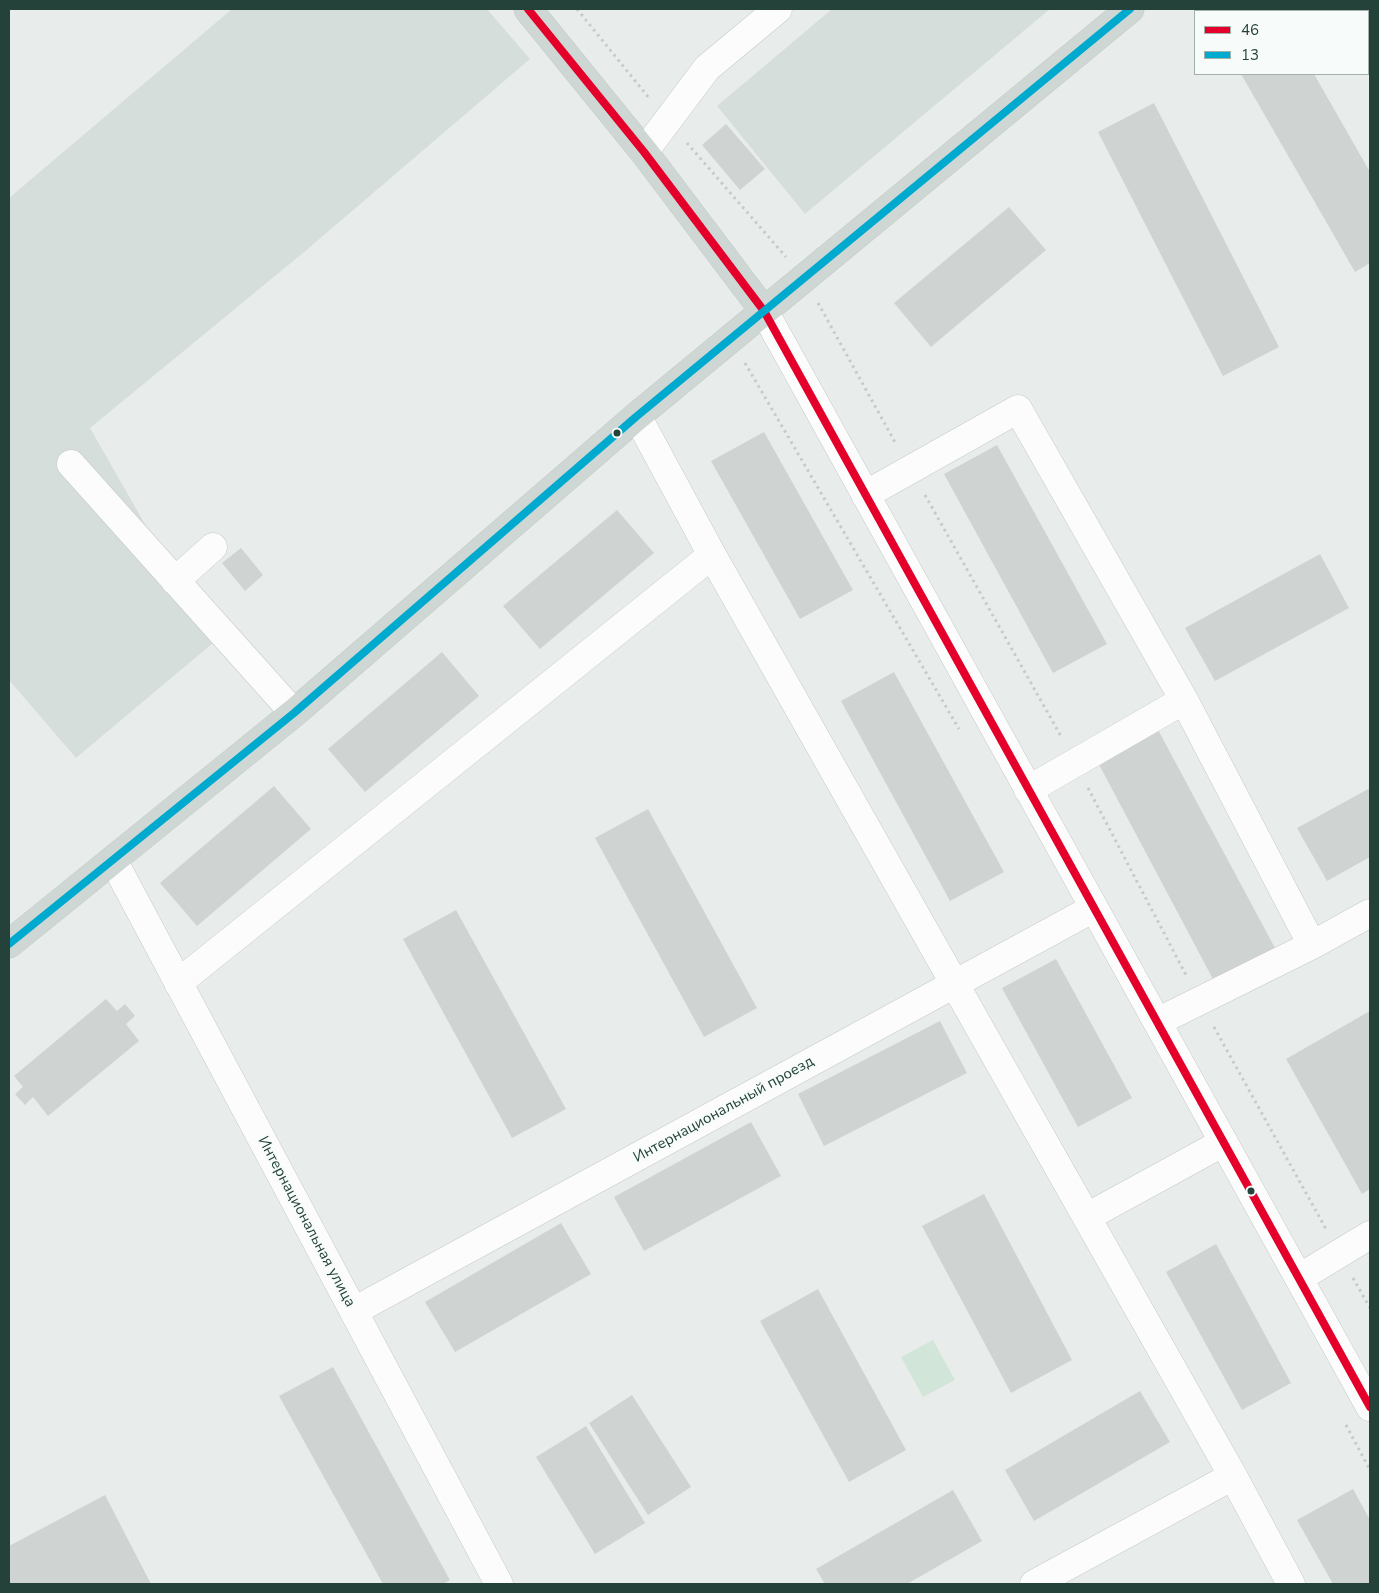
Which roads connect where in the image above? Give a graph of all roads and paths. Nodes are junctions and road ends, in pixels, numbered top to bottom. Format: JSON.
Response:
{"nodes":[{"id":1,"x":528,"y":9,"type":"edge"},
{"id":2,"x":577,"y":9,"type":"edge"},
{"id":3,"x":778,"y":9,"type":"edge"},
{"id":4,"x":1130,"y":9,"type":"edge"},
{"id":5,"x":668,"y":120,"type":"junction"},
{"id":6,"x":644,"y":152,"type":"junction"},
{"id":7,"x":804,"y":278,"type":"junction"},
{"id":8,"x":764,"y":312,"type":"junction"},
{"id":9,"x":636,"y":416,"type":"junction"},
{"id":10,"x":71,"y":464,"type":"dead end"},
{"id":11,"x":910,"y":469,"type":"junction"},
{"id":12,"x":865,"y":495,"type":"junction"},
{"id":13,"x":213,"y":547,"type":"dead end"},
{"id":14,"x":712,"y":555,"type":"junction"},
{"id":15,"x":175,"y":581,"type":"junction"},
{"id":16,"x":1184,"y":700,"type":"junction"},
{"id":17,"x":294,"y":713,"type":"junction"},
{"id":18,"x":1075,"y":763,"type":"junction"},
{"id":19,"x":1028,"y":790,"type":"junction"},
{"id":20,"x":112,"y":860,"type":"junction"},
{"id":21,"x":1094,"y":908,"type":"junction"},
{"id":22,"x":1370,"y":913,"type":"edge"},
{"id":23,"x":9,"y":944,"type":"edge"},
{"id":24,"x":1312,"y":946,"type":"junction"},
{"id":25,"x":178,"y":983,"type":"junction"},
{"id":26,"x":955,"y":983,"type":"junction"},
{"id":27,"x":1200,"y":1002,"type":"junction"},
{"id":28,"x":1157,"y":1022,"type":"junction"},
{"id":29,"x":1224,"y":1142,"type":"junction"},
{"id":30,"x":1087,"y":1217,"type":"junction"},
{"id":31,"x":1370,"y":1235,"type":"edge"},
{"id":32,"x":1339,"y":1254,"type":"junction"},
{"id":33,"x":1298,"y":1278,"type":"junction"},
{"id":34,"x":1370,"y":1308,"type":"edge"},
{"id":35,"x":354,"y":1311,"type":"junction"},
{"id":36,"x":1370,"y":1407,"type":"edge"},
{"id":37,"x":1233,"y":1476,"type":"junction"},
{"id":38,"x":499,"y":1584,"type":"edge"},
{"id":39,"x":1034,"y":1584,"type":"edge"},
{"id":40,"x":1291,"y":1584,"type":"edge"}],
"edges":[{"from":1,"to":6,"type":"main road"},
{"from":2,"to":5,"type":"path"},
{"from":3,"to":5,"type":"street"},
{"from":4,"to":7,"type":"main road"},
{"from":5,"to":6,"type":"street"},
{"from":5,"to":7,"type":"path"},
{"from":6,"to":8,"type":"main road"},
{"from":7,"to":8,"type":"main road"},
{"from":7,"to":11,"type":"path"},
{"from":8,"to":9,"type":"main road"},
{"from":8,"to":12,"type":"street"},
{"from":9,"to":14,"type":"street"},
{"from":9,"to":17,"type":"main road"},
{"from":10,"to":15,"type":"street"},
{"from":11,"to":12,"type":"street"},
{"from":11,"to":16,"type":"street"},
{"from":11,"to":18,"type":"path"},
{"from":12,"to":19,"type":"street"},
{"from":13,"to":15,"type":"street"},
{"from":14,"to":25,"type":"street"},
{"from":14,"to":26,"type":"street"},
{"from":15,"to":17,"type":"street"},
{"from":16,"to":18,"type":"street"},
{"from":16,"to":24,"type":"street"},
{"from":17,"to":20,"type":"main road"},
{"from":18,"to":19,"type":"street"},
{"from":18,"to":27,"type":"path"},
{"from":19,"to":21,"type":"street"},
{"from":20,"to":23,"type":"main road"},
{"from":20,"to":25,"type":"street","name":"Интернациональная улица"},
{"from":21,"to":26,"type":"street","name":"Интернациональный проезд"},
{"from":21,"to":28,"type":"street"},
{"from":22,"to":24,"type":"street"},
{"from":24,"to":27,"type":"street"},
{"from":25,"to":35,"type":"street","name":"Интернациональная улица"},
{"from":26,"to":30,"type":"street"},
{"from":26,"to":35,"type":"street","name":"Интернациональный проезд"},
{"from":27,"to":28,"type":"street"},
{"from":27,"to":32,"type":"path"},
{"from":28,"to":29,"type":"street"},
{"from":29,"to":30,"type":"street"},
{"from":29,"to":33,"type":"street"},
{"from":30,"to":37,"type":"street"},
{"from":31,"to":32,"type":"street"},
{"from":32,"to":33,"type":"street"},
{"from":32,"to":34,"type":"path"},
{"from":33,"to":36,"type":"street"},
{"from":35,"to":38,"type":"street","name":"Интернациональная улица"},
{"from":37,"to":39,"type":"street"},
{"from":37,"to":40,"type":"street"}]}
